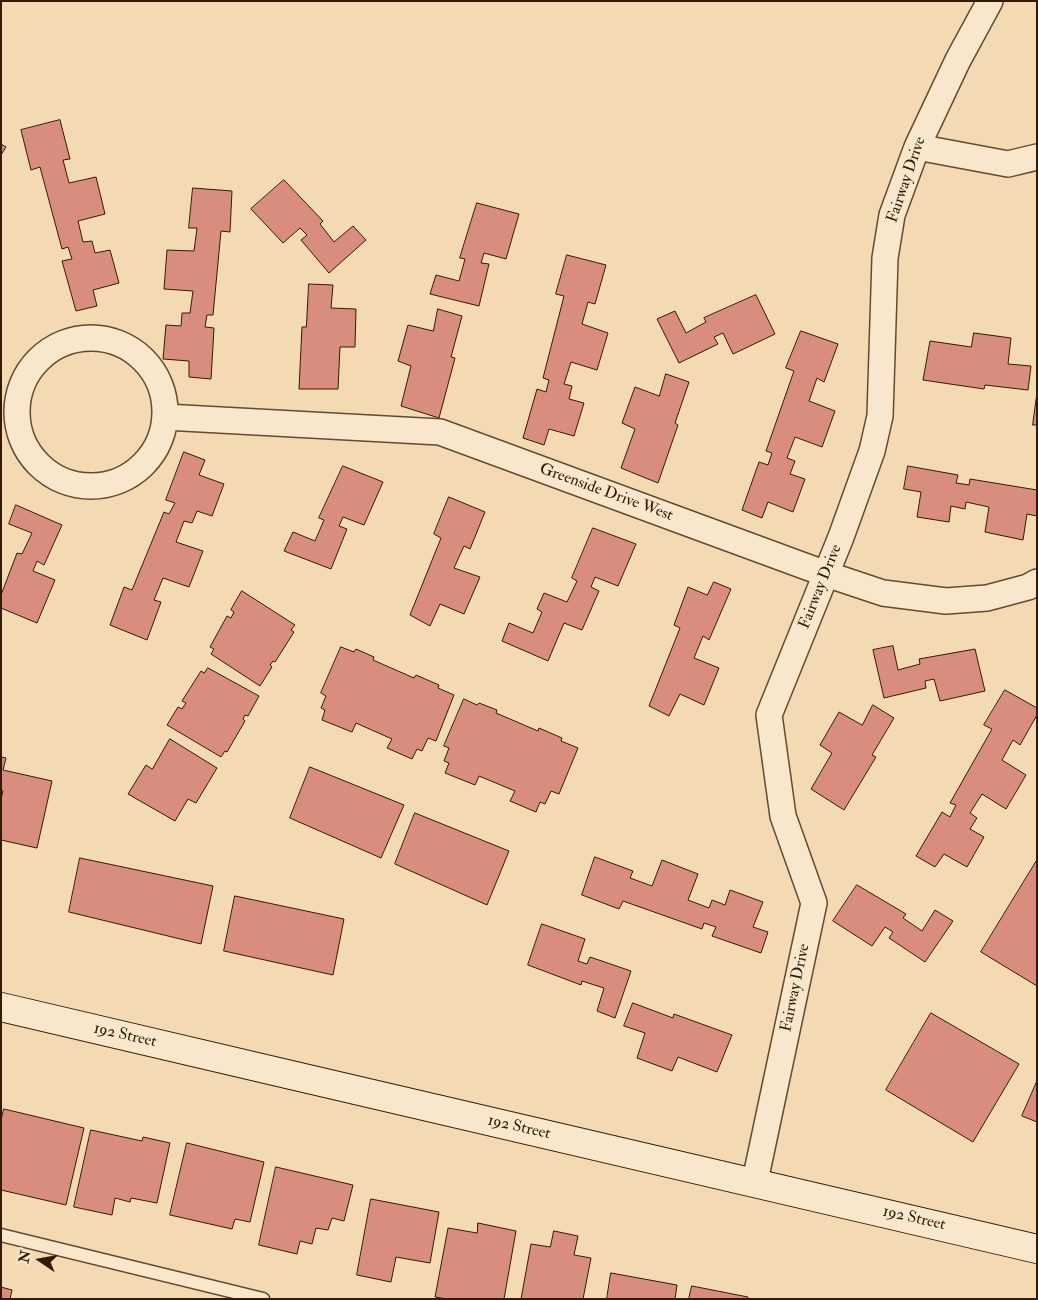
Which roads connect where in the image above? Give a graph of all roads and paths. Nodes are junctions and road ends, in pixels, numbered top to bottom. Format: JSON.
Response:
{"nodes":[{"id":1,"x":990,"y":1,"type":"edge"},
{"id":2,"x":917,"y":147,"type":"junction"},
{"id":3,"x":1037,"y":157,"type":"edge"},
{"id":4,"x":165,"y":417,"type":"junction"},
{"id":5,"x":826,"y":574,"type":"junction"},
{"id":6,"x":1037,"y":582,"type":"edge"},
{"id":7,"x":1,"y":1008,"type":"edge"},
{"id":8,"x":754,"y":1181,"type":"junction"},
{"id":9,"x":1,"y":1235,"type":"edge"},
{"id":10,"x":1037,"y":1249,"type":"edge"},
{"id":11,"x":263,"y":1299,"type":"edge"}],
"edges":[{"from":1,"to":2,"type":"street","name":"Fairway Drive"},
{"from":2,"to":3,"type":"street"},
{"from":2,"to":5,"type":"street","name":"Fairway Drive"},
{"from":4,"to":4,"type":"street"},
{"from":4,"to":5,"type":"street","name":"Greenside Drive West"},
{"from":5,"to":6,"type":"street","name":"Greenside Drive West"},
{"from":5,"to":8,"type":"street","name":"Fairway Drive"},
{"from":7,"to":8,"type":"main road","name":"192 Street"},
{"from":8,"to":10,"type":"main road","name":"192 Street"},
{"from":9,"to":11,"type":"lane"}]}
